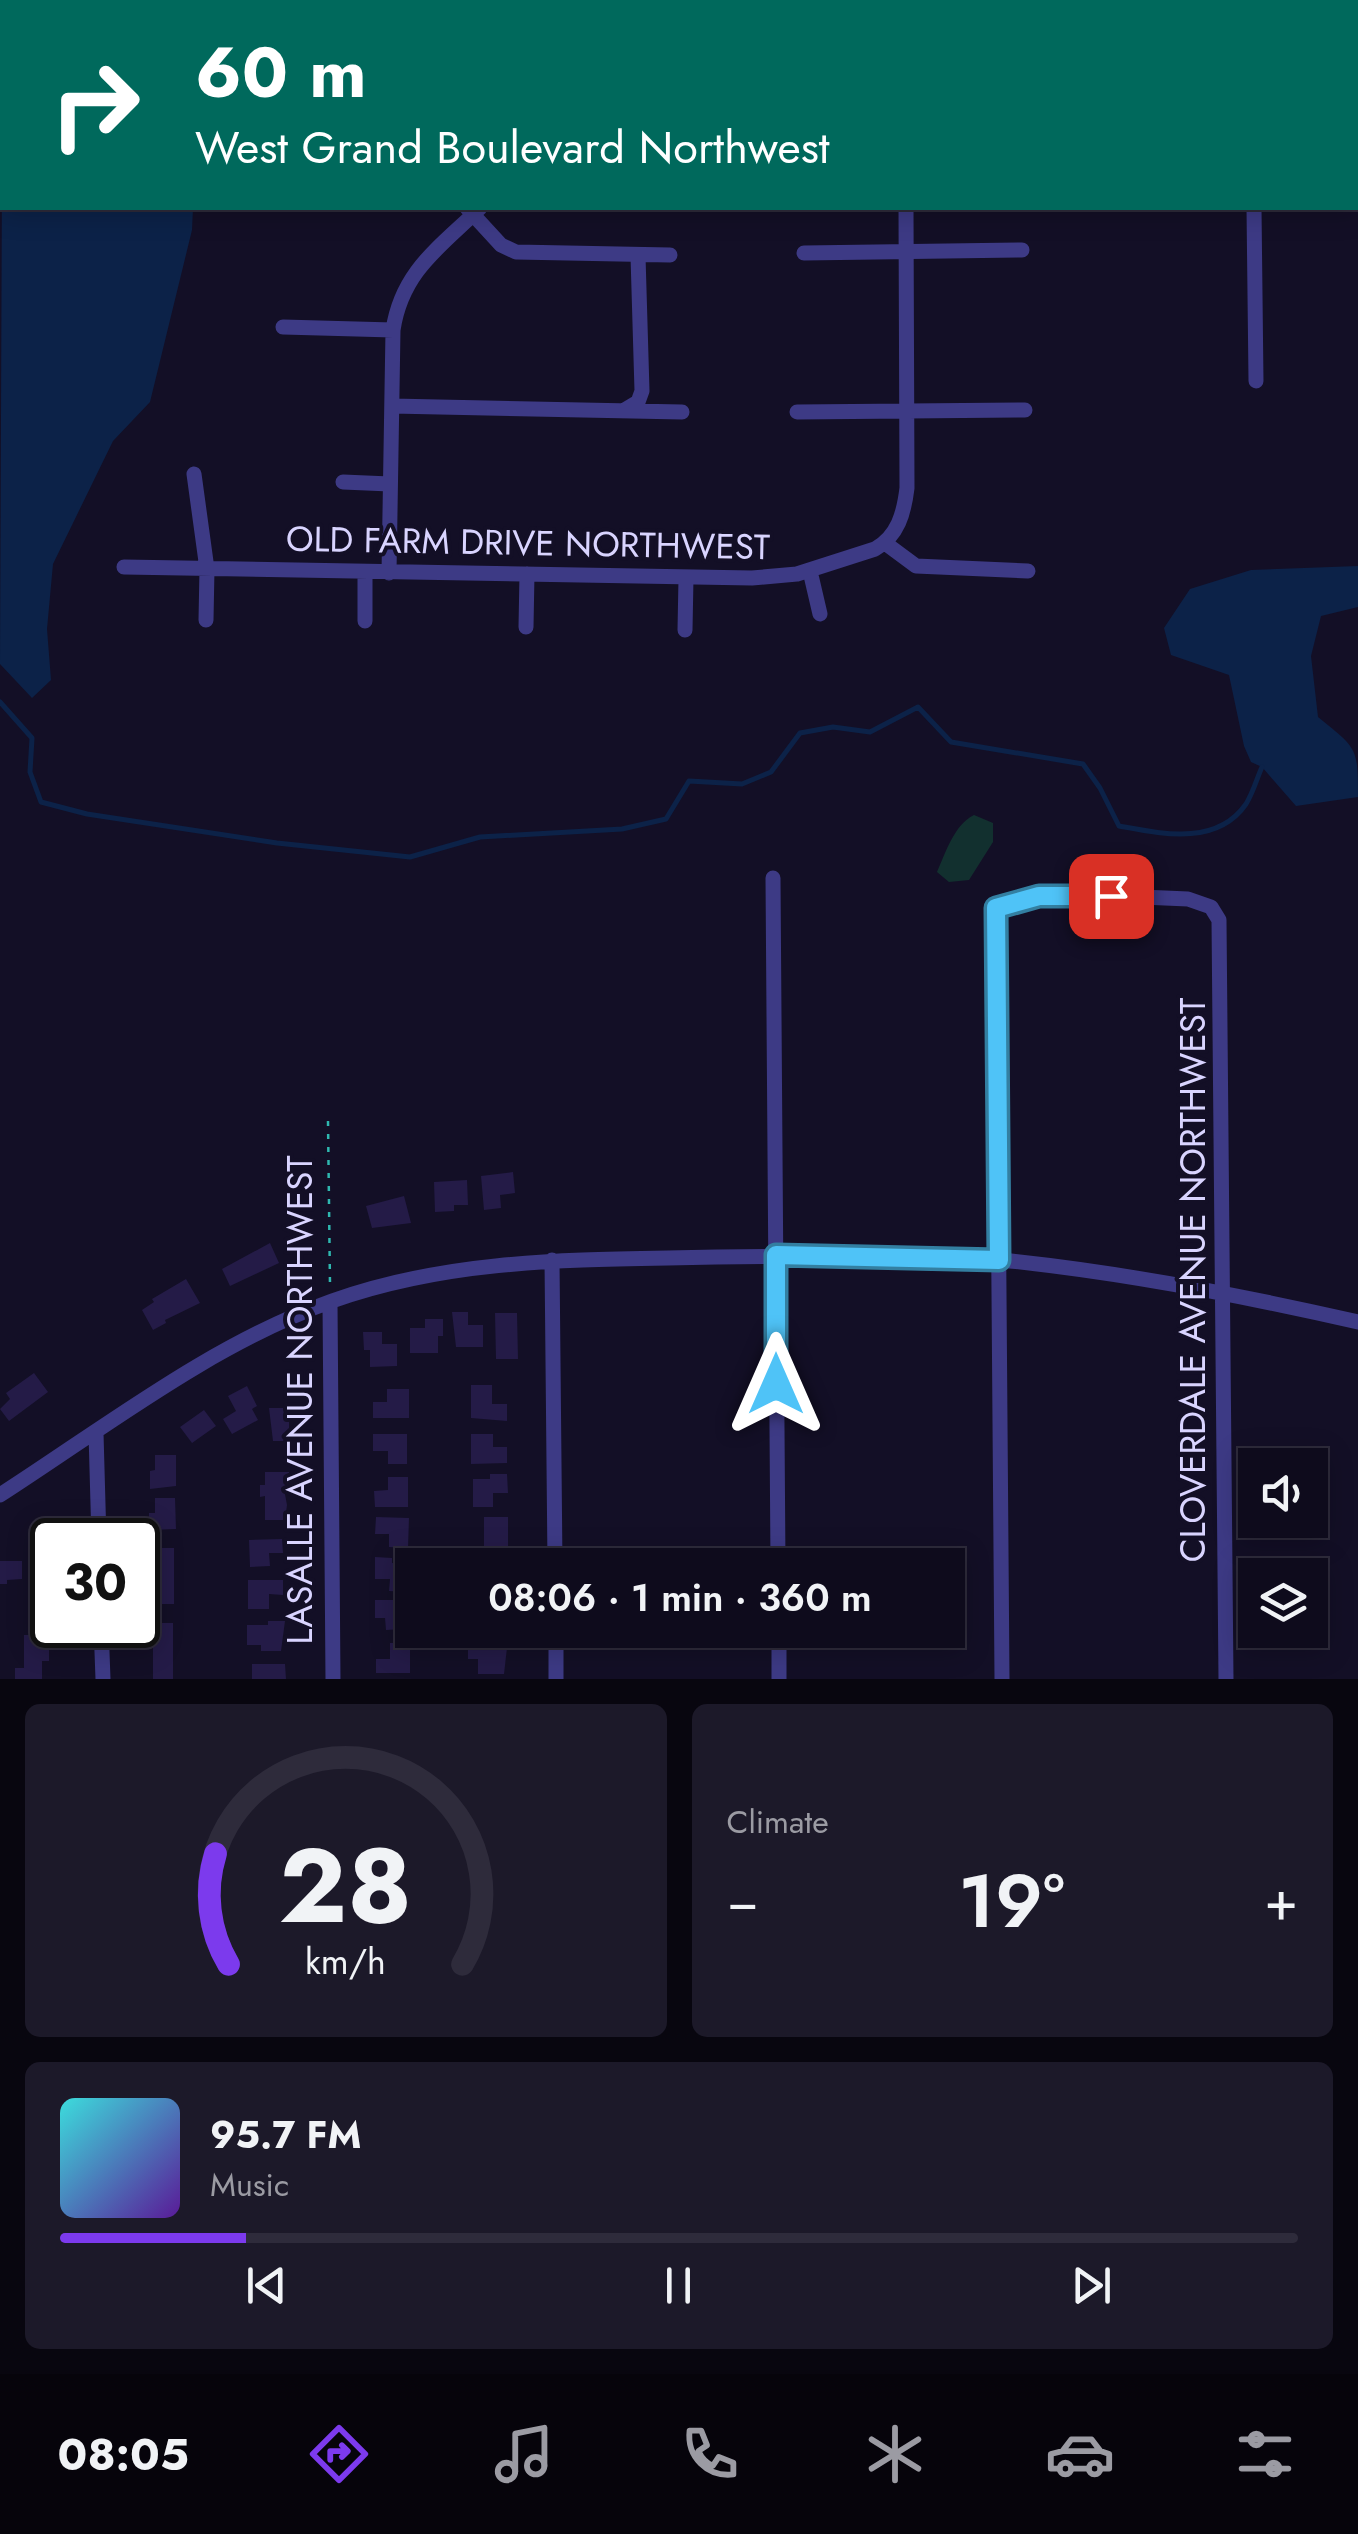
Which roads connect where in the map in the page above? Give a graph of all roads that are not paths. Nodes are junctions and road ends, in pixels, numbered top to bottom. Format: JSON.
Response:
{"nodes":[{"id":1,"x":473,"y":210,"type":"edge"},
{"id":2,"x":906,"y":210,"type":"edge"},
{"id":3,"x":1254,"y":210,"type":"edge"},
{"id":4,"x":1022,"y":250,"type":"dead end"},
{"id":5,"x":906,"y":252,"type":"junction"},
{"id":6,"x":804,"y":253,"type":"dead end"},
{"id":7,"x":638,"y":256,"type":"junction"},
{"id":8,"x":670,"y":256,"type":"dead end"},
{"id":9,"x":283,"y":327,"type":"dead end"},
{"id":10,"x":393,"y":330,"type":"junction"},
{"id":11,"x":1256,"y":381,"type":"dead end"},
{"id":12,"x":392,"y":406,"type":"junction"},
{"id":13,"x":1024,"y":410,"type":"dead end"},
{"id":14,"x":623,"y":411,"type":"junction"},
{"id":15,"x":907,"y":411,"type":"junction"},
{"id":16,"x":682,"y":412,"type":"dead end"},
{"id":17,"x":797,"y":412,"type":"dead end"},
{"id":18,"x":194,"y":474,"type":"dead end"},
{"id":19,"x":343,"y":482,"type":"dead end"},
{"id":20,"x":390,"y":484,"type":"junction"},
{"id":21,"x":886,"y":543,"type":"junction"},
{"id":22,"x":124,"y":567,"type":"dead end"},
{"id":23,"x":206,"y":569,"type":"junction"},
{"id":24,"x":810,"y":570,"type":"junction"},
{"id":25,"x":1028,"y":571,"type":"dead end"},
{"id":26,"x":365,"y":572,"type":"junction"},
{"id":27,"x":389,"y":572,"type":"junction"},
{"id":28,"x":527,"y":574,"type":"junction"},
{"id":29,"x":686,"y":578,"type":"junction"},
{"id":30,"x":820,"y":614,"type":"dead end"},
{"id":31,"x":206,"y":620,"type":"dead end"},
{"id":32,"x":365,"y":621,"type":"dead end"},
{"id":33,"x":526,"y":627,"type":"dead end"},
{"id":34,"x":684,"y":630,"type":"dead end"},
{"id":35,"x":773,"y":878,"type":"dead end"},
{"id":36,"x":776,"y":1255,"type":"junction"},
{"id":37,"x":552,"y":1260,"type":"junction"},
{"id":38,"x":999,"y":1260,"type":"junction"},
{"id":39,"x":1222,"y":1290,"type":"junction"},
{"id":40,"x":330,"y":1302,"type":"junction"},
{"id":41,"x":1358,"y":1322,"type":"edge"},
{"id":42,"x":96,"y":1433,"type":"junction"},
{"id":43,"x":0,"y":1495,"type":"edge"},
{"id":44,"x":98,"y":1518,"type":"edge"},
{"id":45,"x":555,"y":1548,"type":"edge"},
{"id":46,"x":778,"y":1548,"type":"edge"},
{"id":47,"x":102,"y":1648,"type":"edge"},
{"id":48,"x":556,"y":1648,"type":"edge"},
{"id":49,"x":778,"y":1648,"type":"edge"},
{"id":50,"x":103,"y":1679,"type":"edge"},
{"id":51,"x":333,"y":1679,"type":"edge"},
{"id":52,"x":556,"y":1679,"type":"edge"},
{"id":53,"x":779,"y":1679,"type":"edge"},
{"id":54,"x":1002,"y":1679,"type":"edge"},
{"id":55,"x":1226,"y":1679,"type":"edge"}],
"edges":[{"from":1,"to":7,"type":"street"},
{"from":1,"to":10,"type":"street"},
{"from":2,"to":5,"type":"street"},
{"from":3,"to":11,"type":"street"},
{"from":4,"to":5,"type":"street"},
{"from":5,"to":6,"type":"street"},
{"from":5,"to":15,"type":"street"},
{"from":7,"to":8,"type":"street"},
{"from":7,"to":14,"type":"street"},
{"from":9,"to":10,"type":"street"},
{"from":10,"to":12,"type":"street"},
{"from":12,"to":14,"type":"street"},
{"from":12,"to":20,"type":"street"},
{"from":13,"to":15,"type":"street"},
{"from":14,"to":16,"type":"street"},
{"from":15,"to":17,"type":"street"},
{"from":15,"to":21,"type":"street"},
{"from":18,"to":23,"type":"street"},
{"from":19,"to":20,"type":"street"},
{"from":20,"to":27,"type":"street"},
{"from":21,"to":24,"type":"street","name":"OLD FARM DRIVE NORTHWEST"},
{"from":21,"to":25,"type":"street"},
{"from":22,"to":23,"type":"street","name":"OLD FARM DRIVE NORTHWEST"},
{"from":23,"to":26,"type":"street","name":"OLD FARM DRIVE NORTHWEST"},
{"from":23,"to":31,"type":"street"},
{"from":24,"to":29,"type":"street","name":"OLD FARM DRIVE NORTHWEST"},
{"from":24,"to":30,"type":"street"},
{"from":26,"to":27,"type":"street","name":"OLD FARM DRIVE NORTHWEST"},
{"from":26,"to":32,"type":"street"},
{"from":27,"to":28,"type":"street","name":"OLD FARM DRIVE NORTHWEST"},
{"from":28,"to":29,"type":"street","name":"OLD FARM DRIVE NORTHWEST"},
{"from":28,"to":33,"type":"street"},
{"from":29,"to":34,"type":"street"},
{"from":35,"to":36,"type":"street"},
{"from":36,"to":37,"type":"street"},
{"from":36,"to":38,"type":"street"},
{"from":36,"to":46,"type":"street"},
{"from":37,"to":40,"type":"street"},
{"from":37,"to":45,"type":"street"},
{"from":38,"to":39,"type":"street"},
{"from":38,"to":39,"type":"street","name":"CLOVERDALE AVENUE NORTHWEST"},
{"from":38,"to":54,"type":"street"},
{"from":39,"to":41,"type":"street"},
{"from":39,"to":55,"type":"street","name":"CLOVERDALE AVENUE NORTHWEST"},
{"from":40,"to":42,"type":"street"},
{"from":40,"to":51,"type":"street","name":"LASALLE AVENUE NORTHWEST"},
{"from":42,"to":43,"type":"street"},
{"from":42,"to":44,"type":"street"},
{"from":47,"to":50,"type":"street"},
{"from":48,"to":52,"type":"street"},
{"from":49,"to":53,"type":"street"}]}
